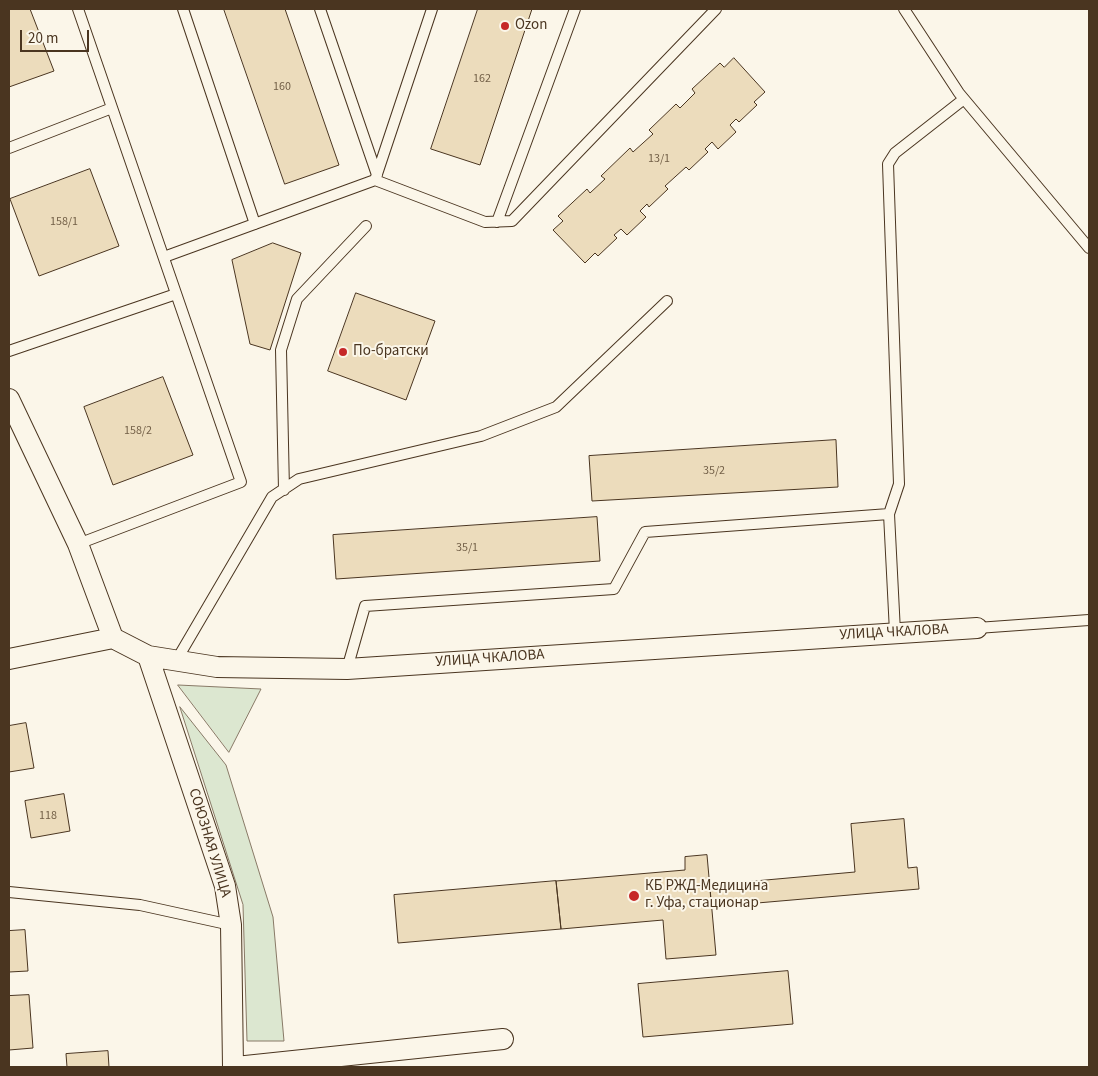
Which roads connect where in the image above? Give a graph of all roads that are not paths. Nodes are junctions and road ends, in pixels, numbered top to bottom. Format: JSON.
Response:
{"nodes":[{"id":1,"x":78,"y":9,"type":"edge"},
{"id":2,"x":183,"y":9,"type":"edge"},
{"id":3,"x":320,"y":9,"type":"edge"},
{"id":4,"x":432,"y":9,"type":"edge"},
{"id":5,"x":575,"y":9,"type":"edge"},
{"id":6,"x":716,"y":9,"type":"edge"},
{"id":7,"x":904,"y":9,"type":"edge"},
{"id":8,"x":964,"y":99,"type":"junction"},
{"id":9,"x":112,"y":108,"type":"junction"},
{"id":10,"x":9,"y":148,"type":"edge"},
{"id":11,"x":376,"y":177,"type":"junction"},
{"id":12,"x":497,"y":222,"type":"junction"},
{"id":13,"x":255,"y":224,"type":"junction"},
{"id":14,"x":366,"y":226,"type":"dead end"},
{"id":15,"x":1089,"y":248,"type":"edge"},
{"id":16,"x":164,"y":258,"type":"junction"},
{"id":17,"x":176,"y":294,"type":"junction"},
{"id":18,"x":667,"y":301,"type":"dead end"},
{"id":19,"x":9,"y":351,"type":"edge"},
{"id":20,"x":9,"y":399,"type":"edge"},
{"id":21,"x":284,"y":490,"type":"junction"},
{"id":22,"x":889,"y":514,"type":"junction"},
{"id":23,"x":78,"y":544,"type":"junction"},
{"id":24,"x":1089,"y":620,"type":"edge"},
{"id":25,"x":978,"y":628,"type":"joint"},
{"id":26,"x":895,"y":632,"type":"junction"},
{"id":27,"x":113,"y":638,"type":"junction"},
{"id":28,"x":148,"y":656,"type":"junction"},
{"id":29,"x":9,"y":659,"type":"edge"},
{"id":30,"x":176,"y":661,"type":"junction"},
{"id":31,"x":347,"y":669,"type":"junction"},
{"id":32,"x":9,"y":892,"type":"edge"},
{"id":33,"x":231,"y":925,"type":"junction"},
{"id":34,"x":502,"y":1039,"type":"dead end"},
{"id":35,"x":235,"y":1067,"type":"edge"}],
"edges":[{"from":1,"to":9,"type":"lane"},
{"from":2,"to":13,"type":"lane"},
{"from":3,"to":11,"type":"lane"},
{"from":4,"to":11,"type":"lane"},
{"from":5,"to":12,"type":"lane"},
{"from":6,"to":12,"type":"lane"},
{"from":7,"to":8,"type":"lane"},
{"from":8,"to":15,"type":"lane"},
{"from":8,"to":22,"type":"lane"},
{"from":9,"to":10,"type":"lane"},
{"from":9,"to":16,"type":"lane"},
{"from":11,"to":12,"type":"lane"},
{"from":11,"to":13,"type":"lane"},
{"from":13,"to":16,"type":"lane"},
{"from":14,"to":21,"type":"lane"},
{"from":16,"to":17,"type":"lane"},
{"from":17,"to":19,"type":"lane"},
{"from":17,"to":23,"type":"lane"},
{"from":18,"to":21,"type":"lane"},
{"from":20,"to":23,"type":"street"},
{"from":21,"to":30,"type":"lane"},
{"from":22,"to":26,"type":"lane"},
{"from":22,"to":31,"type":"lane"},
{"from":23,"to":27,"type":"street"},
{"from":24,"to":25,"type":"lane"},
{"from":25,"to":26,"type":"street","name":"УЛИЦА ЧКАЛОВА"},
{"from":26,"to":31,"type":"street","name":"УЛИЦА ЧКАЛОВА"},
{"from":27,"to":28,"type":"street","name":"УЛИЦА ЧКАЛОВА"},
{"from":27,"to":29,"type":"street"},
{"from":28,"to":30,"type":"street","name":"УЛИЦА ЧКАЛОВА"},
{"from":28,"to":33,"type":"street","name":"СОЮЗНАЯ УЛИЦА"},
{"from":30,"to":31,"type":"street","name":"УЛИЦА ЧКАЛОВА"},
{"from":32,"to":33,"type":"lane"},
{"from":33,"to":35,"type":"street","name":"СОЮЗНАЯ УЛИЦА"},
{"from":34,"to":35,"type":"street"}]}
